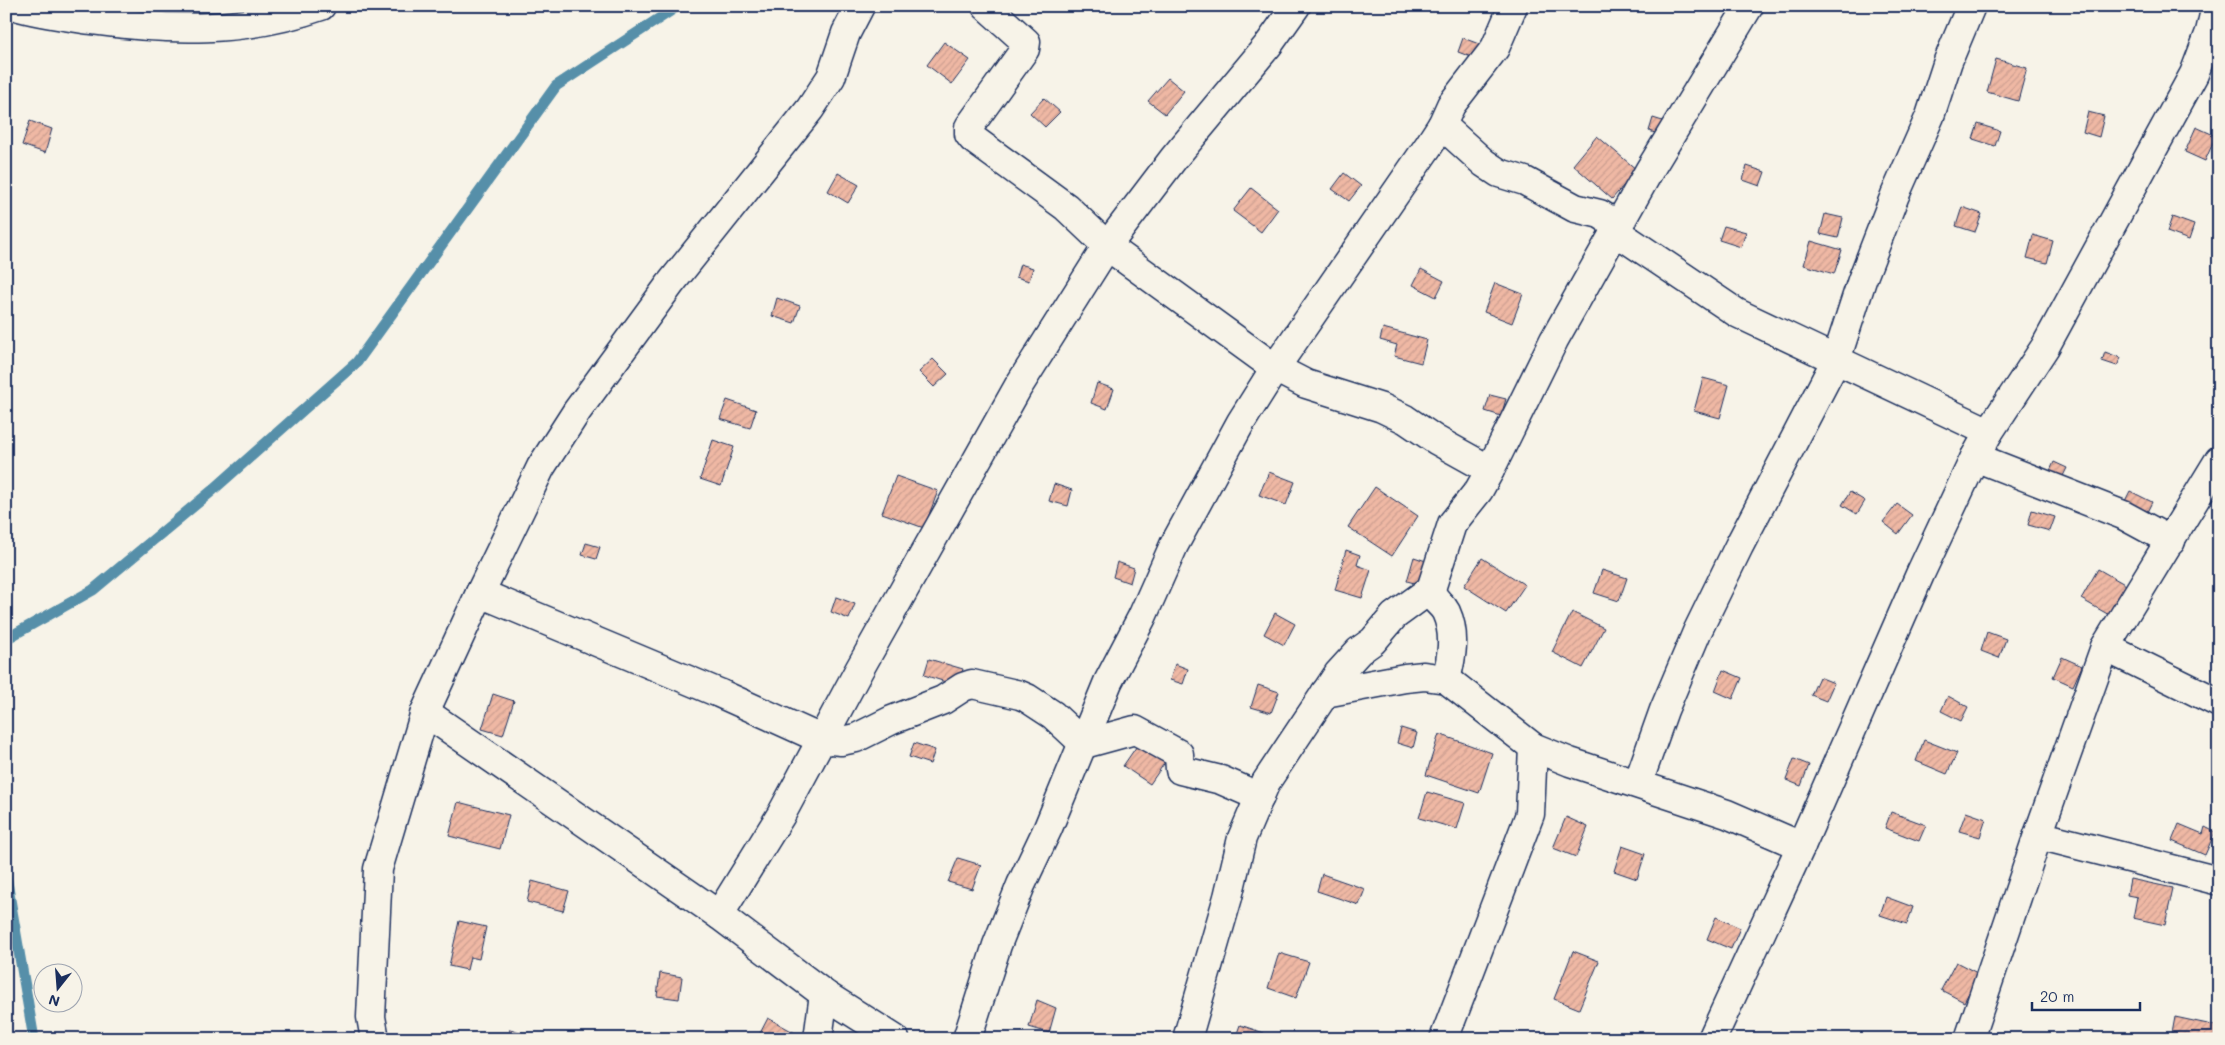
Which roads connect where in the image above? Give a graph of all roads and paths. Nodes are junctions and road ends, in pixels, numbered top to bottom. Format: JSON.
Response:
{"nodes":[{"id":1,"x":321,"y":6,"type":"edge"},
{"id":2,"x":860,"y":6,"type":"edge"},
{"id":3,"x":986,"y":6,"type":"edge"},
{"id":4,"x":1296,"y":6,"type":"edge"},
{"id":5,"x":1513,"y":6,"type":"edge"},
{"id":6,"x":1749,"y":6,"type":"edge"},
{"id":7,"x":1971,"y":6,"type":"edge"},
{"id":8,"x":2216,"y":6,"type":"edge"},
{"id":9,"x":29,"y":8,"type":"edge"},
{"id":10,"x":1442,"y":124,"type":"junction"},
{"id":11,"x":1615,"y":231,"type":"junction"},
{"id":12,"x":1107,"y":246,"type":"junction"},
{"id":13,"x":1836,"y":360,"type":"junction"},
{"id":14,"x":1275,"y":368,"type":"junction"},
{"id":15,"x":1989,"y":432,"type":"junction"},
{"id":16,"x":1976,"y":457,"type":"junction"},
{"id":17,"x":2219,"y":460,"type":"edge"},
{"id":18,"x":1490,"y":470,"type":"junction"},
{"id":19,"x":2171,"y":541,"type":"junction"},
{"id":20,"x":1432,"y":589,"type":"junction"},
{"id":21,"x":480,"y":593,"type":"junction"},
{"id":22,"x":2105,"y":647,"type":"junction"},
{"id":23,"x":1446,"y":679,"type":"junction"},
{"id":24,"x":1325,"y":693,"type":"junction"},
{"id":25,"x":2219,"y":703,"type":"edge"},
{"id":26,"x":425,"y":712,"type":"junction"},
{"id":27,"x":821,"y":739,"type":"junction"},
{"id":28,"x":1084,"y":744,"type":"junction"},
{"id":29,"x":1532,"y":747,"type":"junction"},
{"id":30,"x":1638,"y":783,"type":"junction"},
{"id":31,"x":1260,"y":797,"type":"junction"},
{"id":32,"x":2038,"y":835,"type":"junction"},
{"id":33,"x":1801,"y":846,"type":"junction"},
{"id":34,"x":2219,"y":881,"type":"edge"},
{"id":35,"x":719,"y":915,"type":"junction"},
{"id":36,"x":824,"y":994,"type":"junction"},
{"id":37,"x":375,"y":1039,"type":"edge"},
{"id":38,"x":818,"y":1039,"type":"edge"},
{"id":39,"x":895,"y":1039,"type":"edge"},
{"id":40,"x":967,"y":1039,"type":"edge"},
{"id":41,"x":1186,"y":1039,"type":"edge"},
{"id":42,"x":1444,"y":1039,"type":"edge"},
{"id":43,"x":1712,"y":1039,"type":"edge"},
{"id":44,"x":1969,"y":1039,"type":"edge"}],
"edges":[{"from":1,"to":9,"type":"street"},
{"from":2,"to":21,"type":"street"},
{"from":3,"to":12,"type":"street"},
{"from":4,"to":12,"type":"street"},
{"from":5,"to":10,"type":"street"},
{"from":6,"to":11,"type":"street"},
{"from":7,"to":13,"type":"street"},
{"from":8,"to":15,"type":"street"},
{"from":10,"to":11,"type":"street"},
{"from":10,"to":14,"type":"street"},
{"from":11,"to":13,"type":"street"},
{"from":11,"to":18,"type":"street"},
{"from":12,"to":14,"type":"street"},
{"from":12,"to":27,"type":"street"},
{"from":13,"to":15,"type":"street"},
{"from":13,"to":30,"type":"street"},
{"from":14,"to":18,"type":"street"},
{"from":14,"to":28,"type":"street"},
{"from":15,"to":16,"type":"street"},
{"from":16,"to":19,"type":"street"},
{"from":16,"to":33,"type":"street"},
{"from":17,"to":19,"type":"street"},
{"from":18,"to":20,"type":"street"},
{"from":19,"to":22,"type":"street"},
{"from":20,"to":23,"type":"street"},
{"from":20,"to":24,"type":"street"},
{"from":21,"to":26,"type":"street"},
{"from":21,"to":27,"type":"street"},
{"from":22,"to":25,"type":"street"},
{"from":22,"to":32,"type":"street"},
{"from":23,"to":24,"type":"street"},
{"from":23,"to":29,"type":"street"},
{"from":24,"to":31,"type":"street"},
{"from":26,"to":35,"type":"street"},
{"from":26,"to":37,"type":"street"},
{"from":27,"to":28,"type":"street"},
{"from":27,"to":35,"type":"street"},
{"from":28,"to":31,"type":"street"},
{"from":28,"to":40,"type":"street"},
{"from":29,"to":30,"type":"street"},
{"from":29,"to":42,"type":"street"},
{"from":30,"to":33,"type":"street"},
{"from":31,"to":41,"type":"street"},
{"from":32,"to":34,"type":"street"},
{"from":32,"to":44,"type":"street"},
{"from":33,"to":43,"type":"street"},
{"from":35,"to":36,"type":"street"},
{"from":36,"to":38,"type":"street"},
{"from":36,"to":39,"type":"street"}]}
